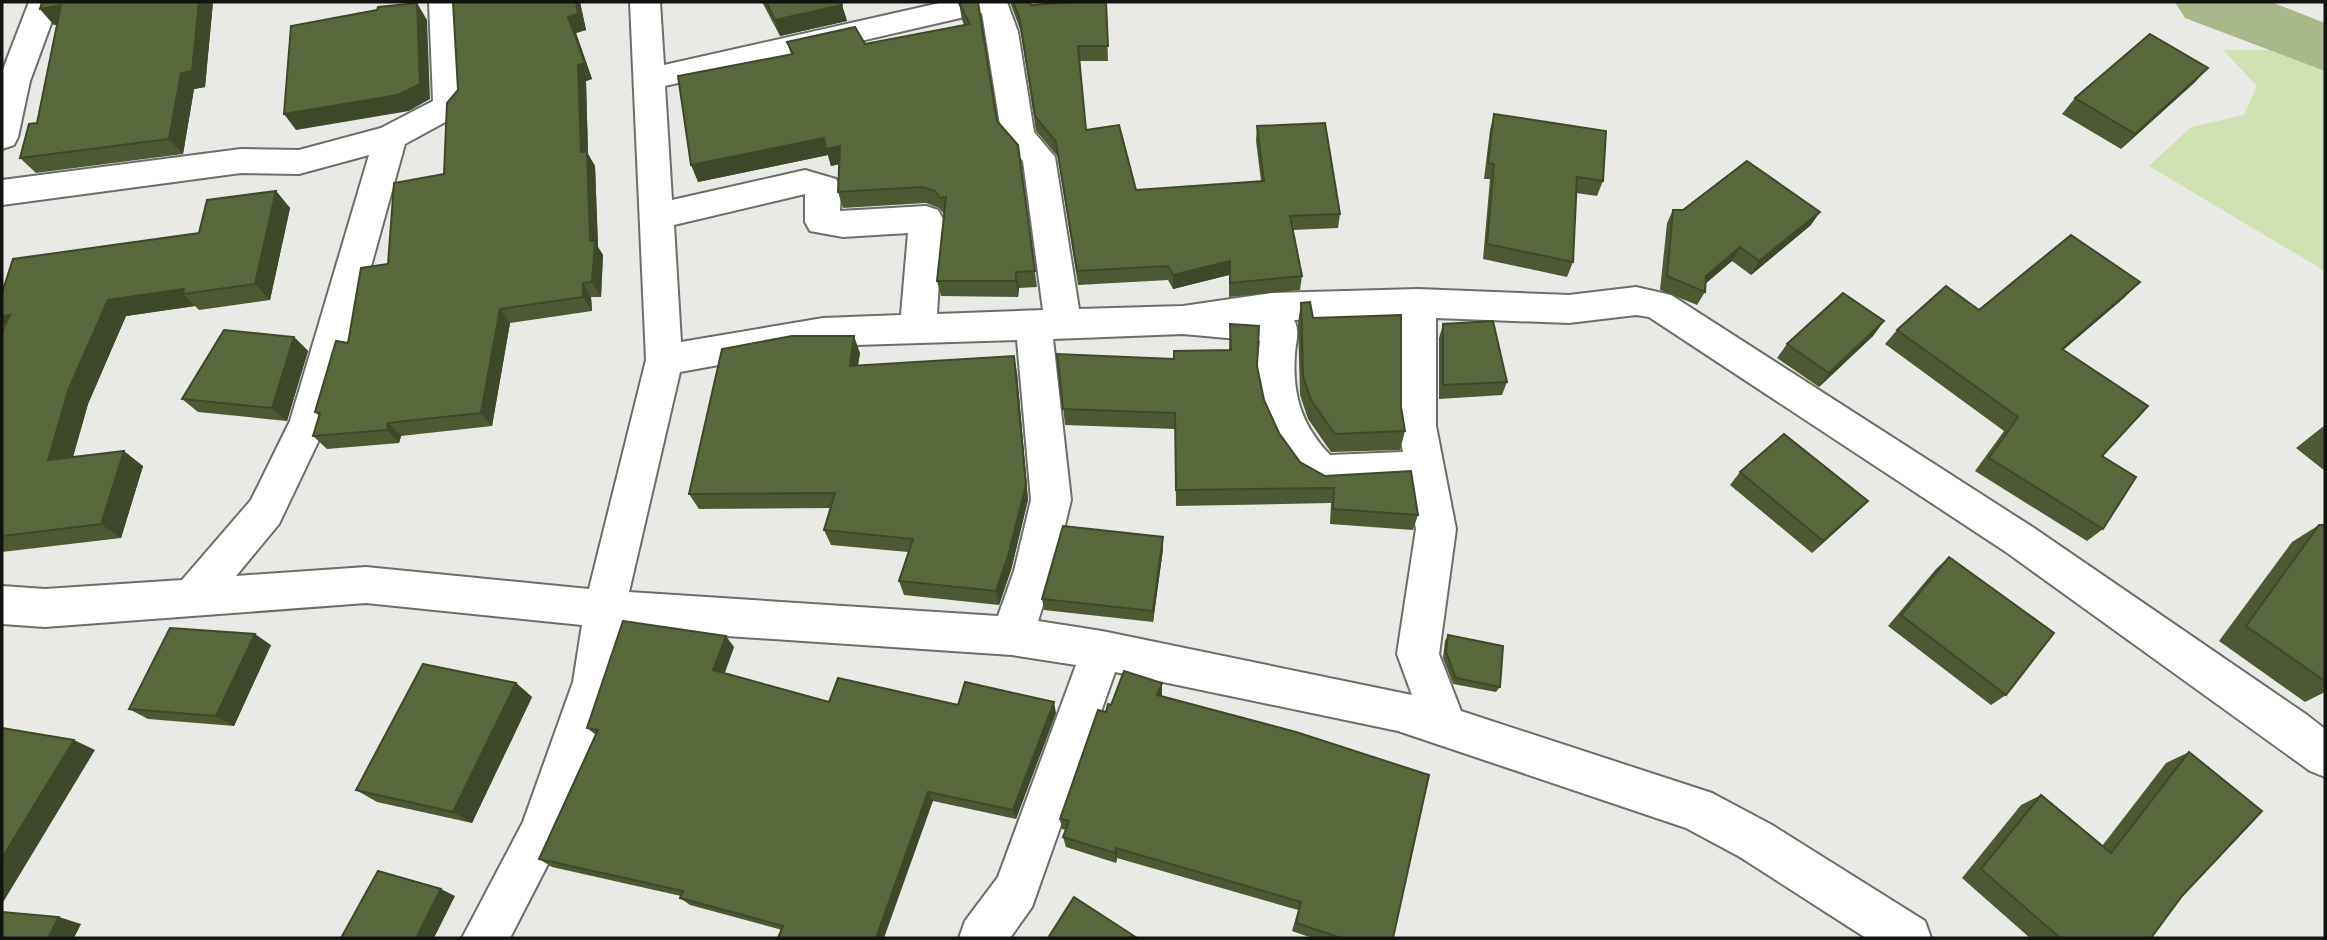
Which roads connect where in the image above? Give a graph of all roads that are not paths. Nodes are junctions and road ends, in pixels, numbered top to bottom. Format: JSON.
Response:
{"nodes":[{"id":1,"x":44,"y":2,"type":"edge"},
{"id":2,"x":444,"y":2,"type":"edge"},
{"id":3,"x":645,"y":2,"type":"edge"},
{"id":4,"x":988,"y":2,"type":"edge"},
{"id":5,"x":944,"y":6,"type":"edge"},
{"id":6,"x":649,"y":79,"type":"junction"},
{"id":7,"x":8,"y":84,"type":"edge"},
{"id":8,"x":2,"y":137,"type":"edge"},
{"id":9,"x":391,"y":137,"type":"junction"},
{"id":10,"x":2,"y":192,"type":"edge"},
{"id":11,"x":656,"y":216,"type":"junction"},
{"id":12,"x":1418,"y":303,"type":"junction"},
{"id":13,"x":1183,"y":320,"type":"junction"},
{"id":14,"x":1048,"y":323,"type":"junction"},
{"id":15,"x":918,"y":328,"type":"junction"},
{"id":16,"x":664,"y":360,"type":"junction"},
{"id":17,"x":1427,"y":467,"type":"junction"},
{"id":18,"x":192,"y":598,"type":"junction"},
{"id":19,"x":2,"y":604,"type":"edge"},
{"id":20,"x":605,"y":609,"type":"junction"},
{"id":21,"x":1012,"y":636,"type":"junction"},
{"id":22,"x":1102,"y":650,"type":"junction"},
{"id":23,"x":1445,"y":726,"type":"junction"},
{"id":24,"x":2325,"y":757,"type":"edge"},
{"id":25,"x":485,"y":938,"type":"edge"},
{"id":26,"x":982,"y":938,"type":"edge"},
{"id":27,"x":1908,"y":938,"type":"edge"}],
"edges":[{"from":1,"to":7,"type":"street"},
{"from":2,"to":9,"type":"street"},
{"from":3,"to":6,"type":"street"},
{"from":4,"to":5,"type":"street"},
{"from":4,"to":14,"type":"street"},
{"from":5,"to":6,"type":"street"},
{"from":6,"to":11,"type":"street"},
{"from":7,"to":8,"type":"street"},
{"from":9,"to":10,"type":"street"},
{"from":9,"to":18,"type":"street"},
{"from":11,"to":15,"type":"street"},
{"from":11,"to":16,"type":"street"},
{"from":12,"to":13,"type":"street"},
{"from":12,"to":17,"type":"street"},
{"from":12,"to":24,"type":"street"},
{"from":13,"to":14,"type":"street"},
{"from":13,"to":17,"type":"street"},
{"from":14,"to":15,"type":"street"},
{"from":14,"to":21,"type":"street"},
{"from":15,"to":16,"type":"street"},
{"from":16,"to":20,"type":"street"},
{"from":17,"to":23,"type":"street"},
{"from":18,"to":19,"type":"street"},
{"from":18,"to":20,"type":"street"},
{"from":20,"to":21,"type":"street"},
{"from":20,"to":25,"type":"street"},
{"from":21,"to":22,"type":"street"},
{"from":22,"to":23,"type":"street"},
{"from":22,"to":26,"type":"street"},
{"from":23,"to":27,"type":"street"}]}
